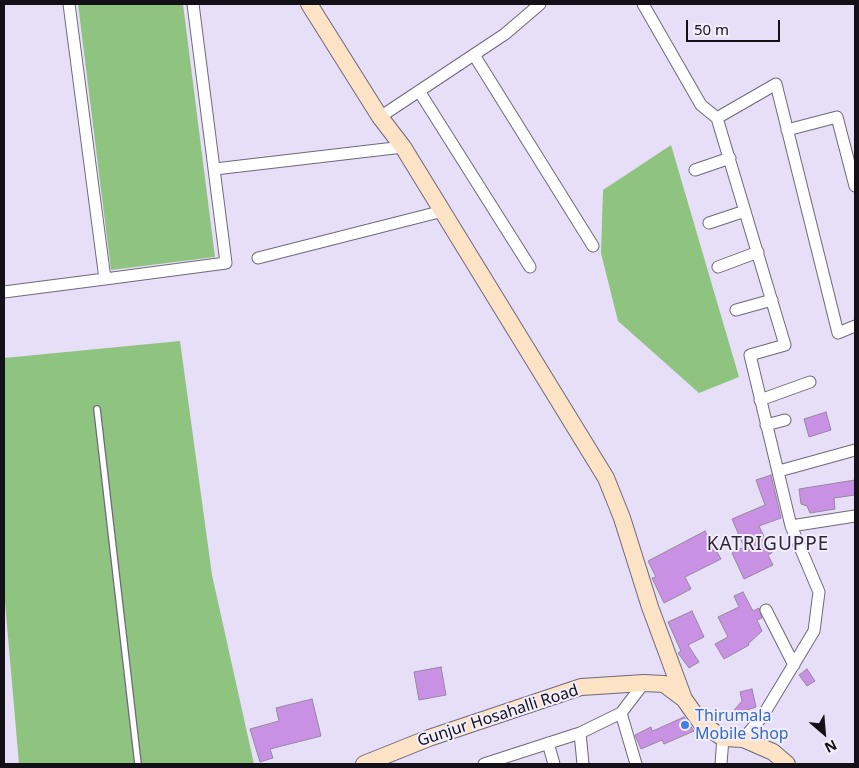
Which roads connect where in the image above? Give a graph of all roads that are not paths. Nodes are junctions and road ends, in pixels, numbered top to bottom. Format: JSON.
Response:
{"nodes":[{"id":1,"x":69,"y":4,"type":"edge"},
{"id":2,"x":193,"y":4,"type":"edge"},
{"id":3,"x":309,"y":4,"type":"edge"},
{"id":4,"x":540,"y":4,"type":"edge"},
{"id":5,"x":643,"y":4,"type":"edge"},
{"id":6,"x":474,"y":54,"type":"junction"},
{"id":7,"x":419,"y":91,"type":"junction"},
{"id":8,"x":380,"y":117,"type":"junction"},
{"id":9,"x":717,"y":118,"type":"junction"},
{"id":10,"x":788,"y":130,"type":"junction"},
{"id":11,"x":403,"y":147,"type":"junction"},
{"id":12,"x":730,"y":158,"type":"junction"},
{"id":13,"x":216,"y":169,"type":"junction"},
{"id":14,"x":695,"y":170,"type":"dead end"},
{"id":15,"x":855,"y":186,"type":"edge"},
{"id":16,"x":443,"y":211,"type":"junction"},
{"id":17,"x":745,"y":211,"type":"junction"},
{"id":18,"x":709,"y":223,"type":"dead end"},
{"id":19,"x":593,"y":246,"type":"dead end"},
{"id":20,"x":758,"y":252,"type":"junction"},
{"id":21,"x":258,"y":258,"type":"dead end"},
{"id":22,"x":530,"y":267,"type":"dead end"},
{"id":23,"x":718,"y":267,"type":"dead end"},
{"id":24,"x":104,"y":280,"type":"junction"},
{"id":25,"x":4,"y":292,"type":"edge"},
{"id":26,"x":772,"y":300,"type":"junction"},
{"id":27,"x":736,"y":310,"type":"dead end"},
{"id":28,"x":855,"y":326,"type":"edge"},
{"id":29,"x":810,"y":382,"type":"dead end"},
{"id":30,"x":760,"y":400,"type":"junction"},
{"id":31,"x":97,"y":409,"type":"dead end"},
{"id":32,"x":785,"y":420,"type":"dead end"},
{"id":33,"x":766,"y":425,"type":"junction"},
{"id":34,"x":855,"y":450,"type":"edge"},
{"id":35,"x":780,"y":471,"type":"junction"},
{"id":36,"x":855,"y":516,"type":"edge"},
{"id":37,"x":791,"y":526,"type":"junction"},
{"id":38,"x":766,"y":610,"type":"dead end"},
{"id":39,"x":794,"y":665,"type":"junction"},
{"id":40,"x":644,"y":683,"type":"junction"},
{"id":41,"x":684,"y":699,"type":"junction"},
{"id":42,"x":620,"y":714,"type":"junction"},
{"id":43,"x":580,"y":733,"type":"junction"},
{"id":44,"x":723,"y":738,"type":"junction"},
{"id":45,"x":743,"y":739,"type":"junction"},
{"id":46,"x":548,"y":743,"type":"junction"},
{"id":47,"x":502,"y":761,"type":"edge"},
{"id":48,"x":138,"y":764,"type":"edge"},
{"id":49,"x":364,"y":764,"type":"edge"},
{"id":50,"x":484,"y":764,"type":"edge"},
{"id":51,"x":554,"y":764,"type":"edge"},
{"id":52,"x":583,"y":764,"type":"edge"},
{"id":53,"x":636,"y":764,"type":"edge"},
{"id":54,"x":721,"y":764,"type":"edge"},
{"id":55,"x":787,"y":764,"type":"edge"}],
"edges":[{"from":1,"to":24,"type":"street"},
{"from":2,"to":13,"type":"street"},
{"from":3,"to":8,"type":"street"},
{"from":4,"to":6,"type":"street"},
{"from":5,"to":9,"type":"street"},
{"from":6,"to":7,"type":"street"},
{"from":6,"to":19,"type":"street"},
{"from":7,"to":8,"type":"street"},
{"from":7,"to":22,"type":"street"},
{"from":8,"to":11,"type":"street"},
{"from":9,"to":10,"type":"street"},
{"from":9,"to":12,"type":"street"},
{"from":10,"to":15,"type":"street"},
{"from":10,"to":28,"type":"street"},
{"from":11,"to":13,"type":"street"},
{"from":11,"to":16,"type":"street"},
{"from":12,"to":14,"type":"street"},
{"from":12,"to":17,"type":"street"},
{"from":13,"to":24,"type":"street"},
{"from":16,"to":21,"type":"street"},
{"from":16,"to":41,"type":"street"},
{"from":17,"to":18,"type":"street"},
{"from":17,"to":20,"type":"street"},
{"from":20,"to":23,"type":"street"},
{"from":20,"to":26,"type":"street"},
{"from":24,"to":25,"type":"street"},
{"from":26,"to":27,"type":"street"},
{"from":26,"to":30,"type":"street"},
{"from":29,"to":30,"type":"street"},
{"from":30,"to":33,"type":"street"},
{"from":31,"to":48,"type":"lane"},
{"from":32,"to":33,"type":"street"},
{"from":33,"to":35,"type":"street"},
{"from":34,"to":35,"type":"street"},
{"from":35,"to":37,"type":"street"},
{"from":36,"to":37,"type":"street"},
{"from":37,"to":39,"type":"street"},
{"from":38,"to":39,"type":"street"},
{"from":39,"to":45,"type":"street"},
{"from":40,"to":41,"type":"street","name":"Gunjur Hosahalli Road"},
{"from":40,"to":42,"type":"street"},
{"from":40,"to":49,"type":"street","name":"Gunjur Hosahalli Road"},
{"from":41,"to":44,"type":"street","name":"Gunjur Hosahalli Road"},
{"from":42,"to":43,"type":"street"},
{"from":42,"to":53,"type":"street"},
{"from":43,"to":46,"type":"street"},
{"from":43,"to":52,"type":"street"},
{"from":44,"to":45,"type":"street"},
{"from":44,"to":54,"type":"street"},
{"from":45,"to":55,"type":"street"},
{"from":46,"to":47,"type":"street"},
{"from":46,"to":51,"type":"street"},
{"from":47,"to":50,"type":"street"}]}
